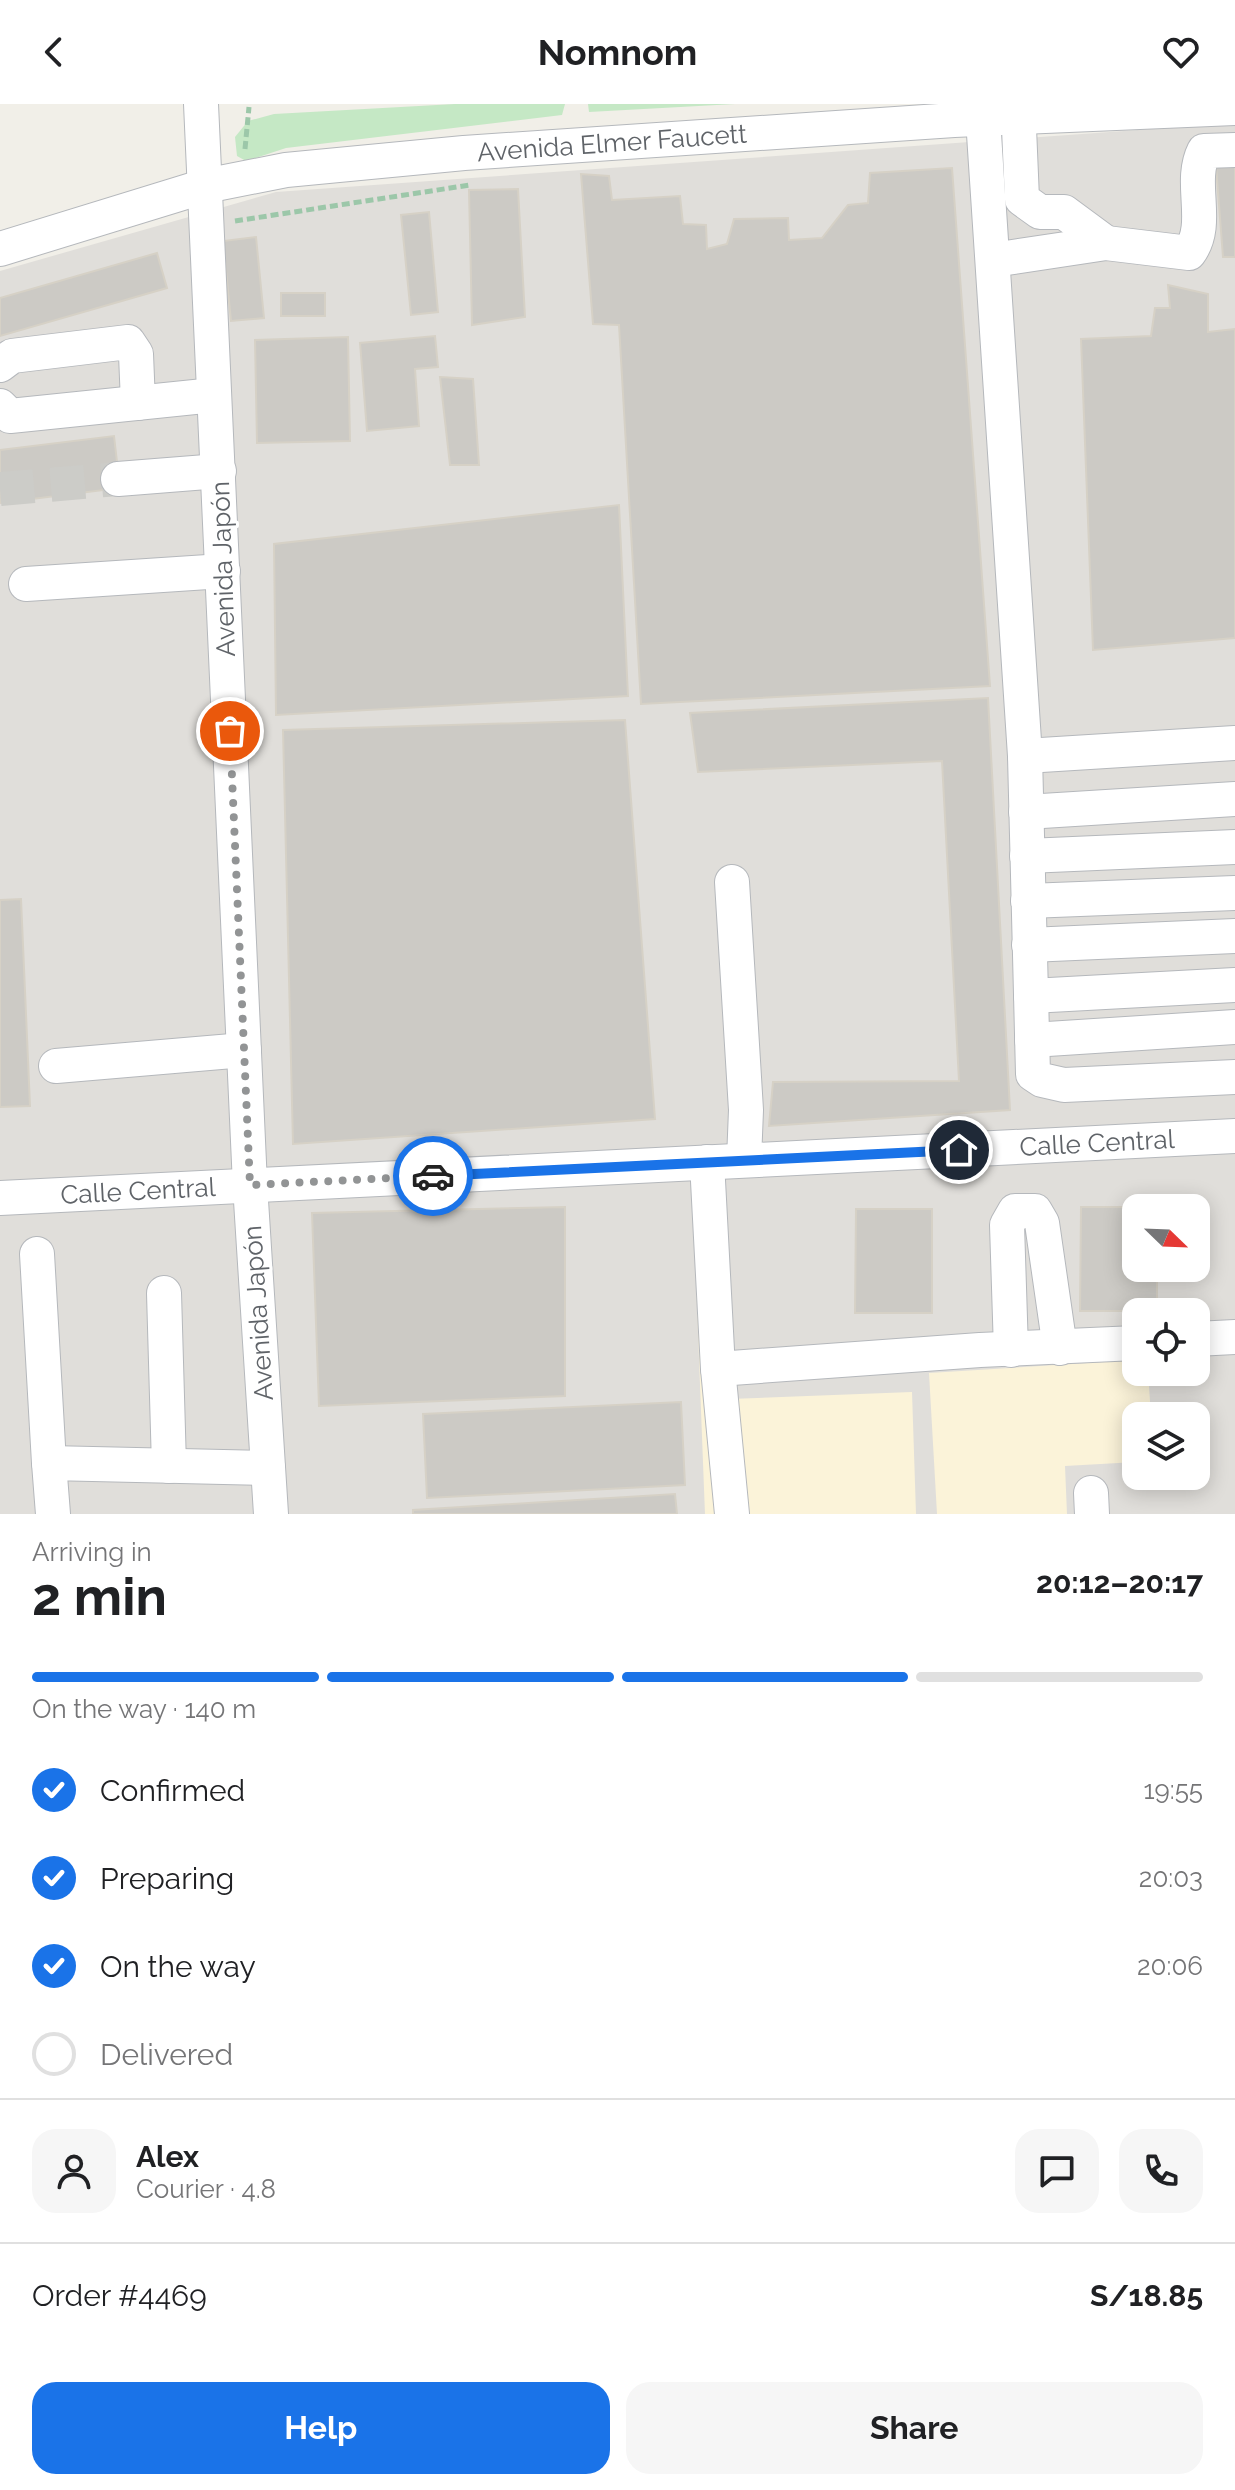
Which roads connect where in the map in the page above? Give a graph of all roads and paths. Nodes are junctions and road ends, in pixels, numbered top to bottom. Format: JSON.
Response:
{"nodes":[{"id":1,"x":201,"y":104,"type":"edge"},
{"id":2,"x":249,"y":107,"type":"dead end"},
{"id":3,"x":1235,"y":108,"type":"edge"},
{"id":4,"x":1018,"y":110,"type":"edge"},
{"id":5,"x":983,"y":119,"type":"junction"},
{"id":6,"x":1235,"y":150,"type":"edge"},
{"id":7,"x":243,"y":162,"type":"dead end"},
{"id":8,"x":205,"y":186,"type":"junction"},
{"id":9,"x":1106,"y":243,"type":"junction"},
{"id":10,"x":0,"y":249,"type":"edge"},
{"id":11,"x":993,"y":260,"type":"junction"},
{"id":12,"x":0,"y":365,"type":"edge"},
{"id":13,"x":214,"y":395,"type":"junction"},
{"id":14,"x":138,"y":403,"type":"junction"},
{"id":15,"x":0,"y":406,"type":"edge"},
{"id":16,"x":219,"y":471,"type":"junction"},
{"id":17,"x":118,"y":479,"type":"tunnel mouth"},
{"id":18,"x":223,"y":571,"type":"junction"},
{"id":19,"x":26,"y":584,"type":"dead end"},
{"id":20,"x":1235,"y":743,"type":"edge"},
{"id":21,"x":1025,"y":756,"type":"junction"},
{"id":22,"x":1235,"y":799,"type":"edge"},
{"id":23,"x":1026,"y":812,"type":"junction"},
{"id":24,"x":1235,"y":847,"type":"edge"},
{"id":25,"x":1027,"y":856,"type":"junction"},
{"id":26,"x":732,"y":882,"type":"dead end"},
{"id":27,"x":1235,"y":893,"type":"edge"},
{"id":28,"x":1028,"y":901,"type":"junction"},
{"id":29,"x":1235,"y":936,"type":"edge"},
{"id":30,"x":1029,"y":945,"type":"junction"},
{"id":31,"x":1235,"y":985,"type":"edge"},
{"id":32,"x":1031,"y":996,"type":"junction"},
{"id":33,"x":1235,"y":1027,"type":"edge"},
{"id":34,"x":1032,"y":1040,"type":"junction"},
{"id":35,"x":244,"y":1050,"type":"junction"},
{"id":36,"x":56,"y":1066,"type":"dead end"},
{"id":37,"x":1235,"y":1077,"type":"edge"},
{"id":38,"x":1235,"y":1136,"type":"edge"},
{"id":39,"x":744,"y":1160,"type":"junction"},
{"id":40,"x":707,"y":1162,"type":"junction"},
{"id":41,"x":250,"y":1185,"type":"junction"},
{"id":42,"x":0,"y":1198,"type":"edge"},
{"id":43,"x":37,"y":1254,"type":"dead end"},
{"id":44,"x":164,"y":1293,"type":"dead end"},
{"id":45,"x":1235,"y":1337,"type":"edge"},
{"id":46,"x":1210,"y":1338,"type":"edge"},
{"id":47,"x":1122,"y":1344,"type":"edge"},
{"id":48,"x":1060,"y":1348,"type":"junction"},
{"id":49,"x":1011,"y":1350,"type":"junction"},
{"id":50,"x":718,"y":1369,"type":"junction"},
{"id":51,"x":49,"y":1463,"type":"junction"},
{"id":52,"x":169,"y":1466,"type":"junction"},
{"id":53,"x":268,"y":1468,"type":"junction"},
{"id":54,"x":53,"y":1514,"type":"edge"},
{"id":55,"x":271,"y":1514,"type":"edge"},
{"id":56,"x":732,"y":1514,"type":"edge"}],
"edges":[{"from":1,"to":8,"type":"street","name":"Avenida Japón"},
{"from":2,"to":7,"type":"path"},
{"from":3,"to":4,"type":"street","name":"Avenida Elmer Faucett"},
{"from":4,"to":5,"type":"street","name":"Avenida Elmer Faucett"},
{"from":4,"to":9,"type":"street"},
{"from":5,"to":8,"type":"street","name":"Avenida Elmer Faucett"},
{"from":5,"to":11,"type":"street"},
{"from":6,"to":9,"type":"street"},
{"from":8,"to":10,"type":"street","name":"Avenida Elmer Faucett"},
{"from":8,"to":13,"type":"street","name":"Avenida Japón"},
{"from":9,"to":11,"type":"street"},
{"from":11,"to":21,"type":"street"},
{"from":12,"to":14,"type":"street"},
{"from":13,"to":14,"type":"street"},
{"from":13,"to":16,"type":"street","name":"Avenida Japón"},
{"from":14,"to":15,"type":"street"},
{"from":16,"to":17,"type":"street"},
{"from":16,"to":18,"type":"street","name":"Avenida Japón"},
{"from":18,"to":19,"type":"street"},
{"from":18,"to":35,"type":"street","name":"Avenida Japón"},
{"from":20,"to":21,"type":"street"},
{"from":21,"to":23,"type":"street"},
{"from":22,"to":23,"type":"street"},
{"from":23,"to":25,"type":"street"},
{"from":24,"to":25,"type":"street"},
{"from":25,"to":28,"type":"street"},
{"from":26,"to":39,"type":"street"},
{"from":27,"to":28,"type":"street"},
{"from":28,"to":30,"type":"street"},
{"from":29,"to":30,"type":"street"},
{"from":30,"to":32,"type":"street"},
{"from":31,"to":32,"type":"street"},
{"from":32,"to":34,"type":"street"},
{"from":33,"to":34,"type":"street"},
{"from":34,"to":37,"type":"street"},
{"from":35,"to":36,"type":"street"},
{"from":35,"to":41,"type":"street","name":"Avenida Japón"},
{"from":38,"to":39,"type":"street","name":"Calle Central"},
{"from":39,"to":40,"type":"street","name":"Calle Central"},
{"from":40,"to":41,"type":"street","name":"Calle Central"},
{"from":40,"to":50,"type":"street"},
{"from":41,"to":42,"type":"street","name":"Calle Central"},
{"from":41,"to":53,"type":"street","name":"Avenida Japón"},
{"from":43,"to":51,"type":"street"},
{"from":44,"to":52,"type":"street"},
{"from":45,"to":46,"type":"street"},
{"from":47,"to":48,"type":"street"},
{"from":48,"to":49,"type":"street"},
{"from":48,"to":49,"type":"street"},
{"from":49,"to":50,"type":"street"},
{"from":50,"to":56,"type":"street"},
{"from":51,"to":52,"type":"street"},
{"from":51,"to":54,"type":"street"},
{"from":52,"to":53,"type":"street"},
{"from":53,"to":55,"type":"street","name":"Avenida Japón"}]}
